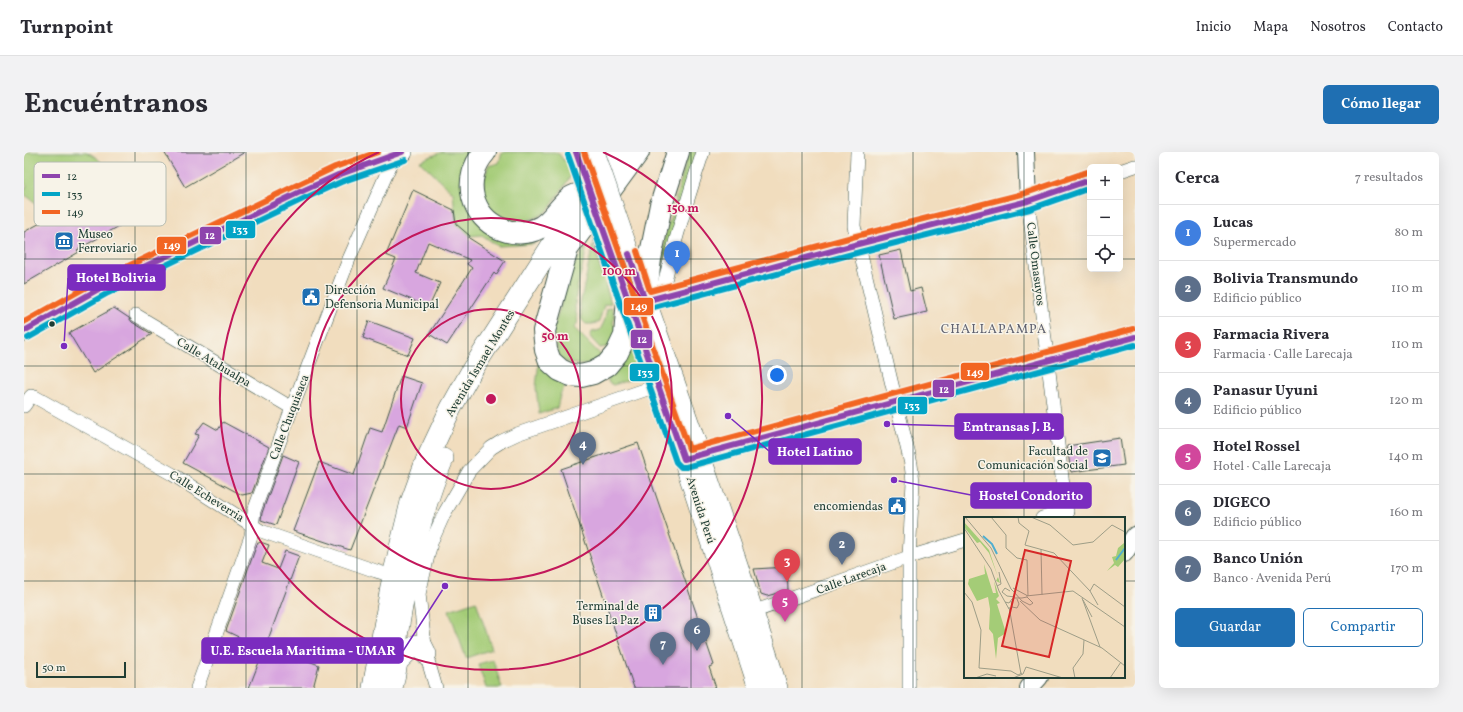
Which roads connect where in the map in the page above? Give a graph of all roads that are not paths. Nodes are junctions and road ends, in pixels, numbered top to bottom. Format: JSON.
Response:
{"nodes":[{"id":1,"x":484,"y":152,"type":"edge"},
{"id":2,"x":615,"y":152,"type":"edge"},
{"id":3,"x":638,"y":152,"type":"edge"},
{"id":4,"x":678,"y":152,"type":"edge"},
{"id":5,"x":703,"y":152,"type":"edge"},
{"id":6,"x":857,"y":152,"type":"edge"},
{"id":7,"x":1026,"y":152,"type":"edge"},
{"id":8,"x":400,"y":153,"type":"edge"},
{"id":9,"x":583,"y":153,"type":"edge"},
{"id":10,"x":1135,"y":166,"type":"edge"},
{"id":11,"x":1123,"y":170,"type":"edge"},
{"id":12,"x":1087,"y":181,"type":"edge"},
{"id":13,"x":586,"y":192,"type":"junction"},
{"id":14,"x":1028,"y":201,"type":"junction"},
{"id":15,"x":858,"y":244,"type":"junction"},
{"id":16,"x":567,"y":249,"type":"junction"},
{"id":17,"x":645,"y":298,"type":"junction"},
{"id":18,"x":136,"y":315,"type":"dead end"},
{"id":19,"x":24,"y":331,"type":"edge"},
{"id":20,"x":1135,"y":337,"type":"edge"},
{"id":21,"x":1048,"y":361,"type":"junction"},
{"id":22,"x":666,"y":382,"type":"junction"},
{"id":23,"x":27,"y":401,"type":"edge"},
{"id":24,"x":896,"y":402,"type":"junction"},
{"id":25,"x":292,"y":408,"type":"junction"},
{"id":26,"x":692,"y":457,"type":"junction"},
{"id":27,"x":1067,"y":514,"type":"edge"},
{"id":28,"x":1048,"y":517,"type":"edge"},
{"id":29,"x":252,"y":525,"type":"junction"},
{"id":30,"x":1135,"y":536,"type":"edge"},
{"id":31,"x":964,"y":540,"type":"edge"},
{"id":32,"x":1125,"y":551,"type":"edge"},
{"id":33,"x":909,"y":557,"type":"junction"},
{"id":34,"x":393,"y":576,"type":"junction"},
{"id":35,"x":419,"y":594,"type":"junction"},
{"id":36,"x":745,"y":615,"type":"junction"},
{"id":37,"x":426,"y":654,"type":"junction"},
{"id":38,"x":388,"y":660,"type":"junction"},
{"id":39,"x":1038,"y":678,"type":"edge"},
{"id":40,"x":197,"y":688,"type":"edge"},
{"id":41,"x":373,"y":688,"type":"edge"},
{"id":42,"x":392,"y":688,"type":"edge"},
{"id":43,"x":436,"y":688,"type":"edge"},
{"id":44,"x":759,"y":688,"type":"edge"},
{"id":45,"x":777,"y":688,"type":"edge"},
{"id":46,"x":909,"y":688,"type":"edge"},
{"id":47,"x":1029,"y":688,"type":"edge"}],
"edges":[{"from":1,"to":13,"type":"highway"},
{"from":2,"to":13,"type":"main road","name":"Avenida Ismael Montes"},
{"from":3,"to":16,"type":"highway"},
{"from":4,"to":17,"type":"highway"},
{"from":5,"to":17,"type":"street"},
{"from":6,"to":15,"type":"street"},
{"from":7,"to":14,"type":"street","name":"Calle Omasuyos"},
{"from":8,"to":19,"type":"main road"},
{"from":8,"to":25,"type":"street","name":"Calle Chuquisaca"},
{"from":9,"to":17,"type":"highway","name":"Avenida Perú","bridge":true},
{"from":10,"to":11,"type":"street"},
{"from":12,"to":14,"type":"street"},
{"from":13,"to":34,"type":"main road","name":"Avenida Ismael Montes"},
{"from":14,"to":15,"type":"street"},
{"from":14,"to":21,"type":"street","name":"Calle Omasuyos"},
{"from":15,"to":17,"type":"street"},
{"from":15,"to":24,"type":"street"},
{"from":16,"to":17,"type":"highway"},
{"from":16,"to":38,"type":"main road","name":"Avenida Ismael Montes"},
{"from":17,"to":22,"type":"main road","name":"Avenida Perú"},
{"from":18,"to":25,"type":"street","name":"Calle Atahualpa"},
{"from":20,"to":21,"type":"street"},
{"from":21,"to":24,"type":"street"},
{"from":21,"to":27,"type":"street","name":"Calle Omasuyos"},
{"from":22,"to":26,"type":"main road","name":"Avenida Perú"},
{"from":22,"to":35,"type":"street"},
{"from":23,"to":29,"type":"street","name":"Calle Echeverria"},
{"from":24,"to":26,"type":"street"},
{"from":24,"to":33,"type":"street"},
{"from":25,"to":29,"type":"street","name":"Calle Chuquisaca"},
{"from":26,"to":36,"type":"main road","name":"Avenida Perú"},
{"from":27,"to":28,"type":"street"},
{"from":29,"to":34,"type":"street","name":"Calle Echeverria"},
{"from":29,"to":40,"type":"street","name":"Calle Chuquisaca"},
{"from":30,"to":32,"type":"main road"},
{"from":31,"to":33,"type":"street","name":"Calle Larecaja"},
{"from":33,"to":36,"type":"street","name":"Calle Larecaja"},
{"from":33,"to":46,"type":"street"},
{"from":34,"to":38,"type":"main road","name":"Avenida Ismael Montes"},
{"from":35,"to":37,"type":"street"},
{"from":35,"to":38,"type":"main road"},
{"from":36,"to":44,"type":"main road","name":"Avenida Perú"},
{"from":36,"to":45,"type":"main road","name":"Avenida Perú"},
{"from":37,"to":38,"type":"main road"},
{"from":37,"to":43,"type":"street"},
{"from":38,"to":41,"type":"main road","name":"Avenida Ismael Montes"},
{"from":38,"to":42,"type":"main road","name":"Avenida Ismael Montes"},
{"from":39,"to":47,"type":"main road"}]}
